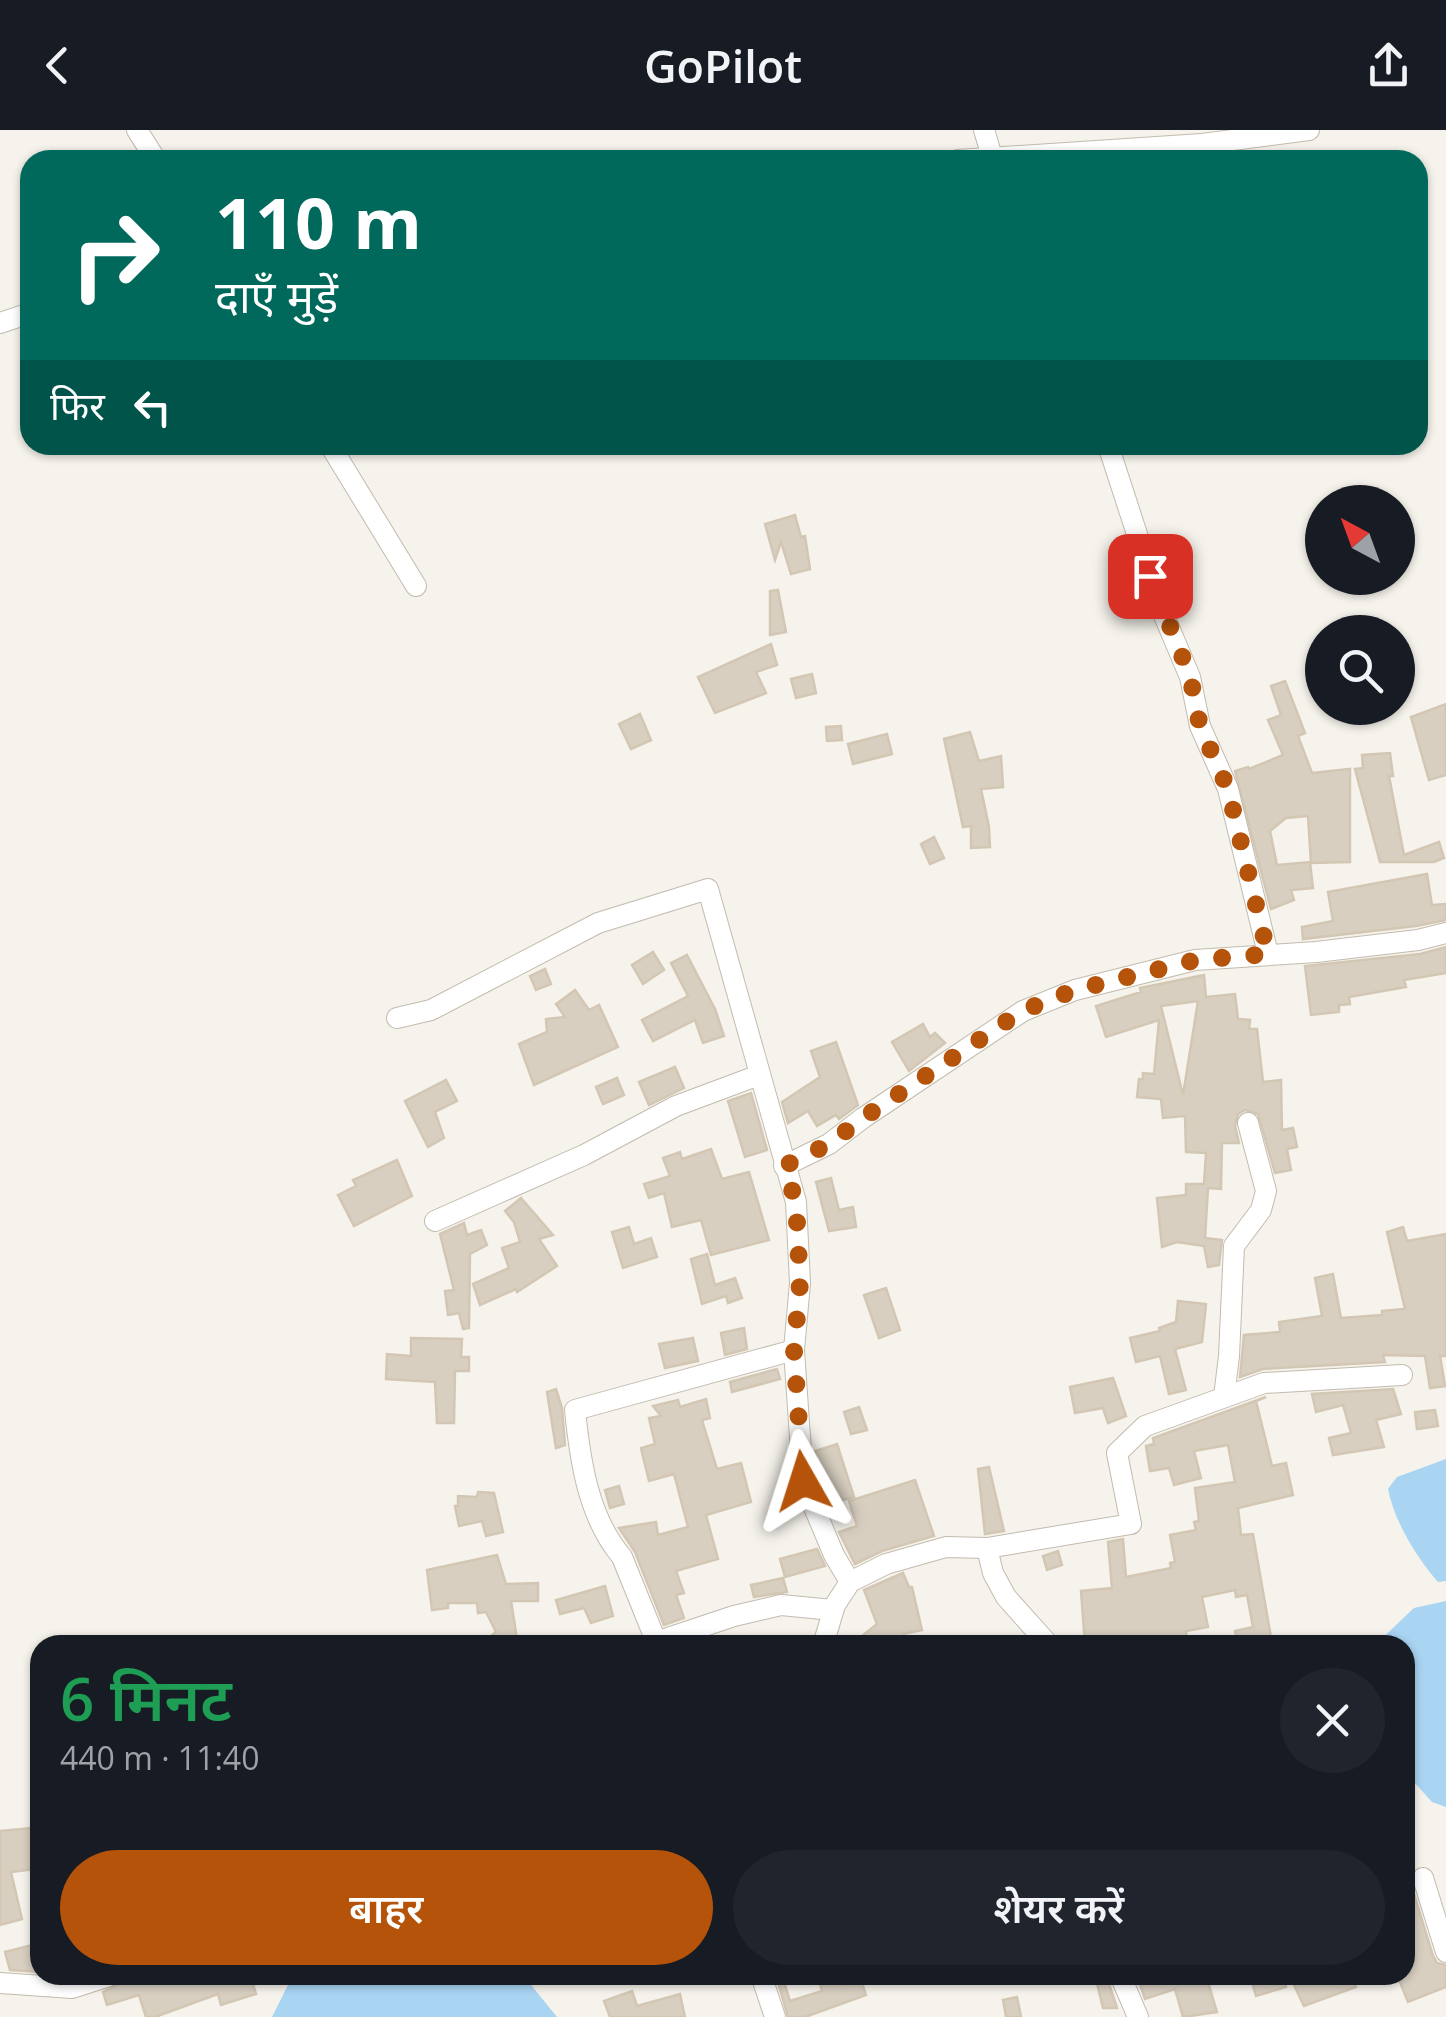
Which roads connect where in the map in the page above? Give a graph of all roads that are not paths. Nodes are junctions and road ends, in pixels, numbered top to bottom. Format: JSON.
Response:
{"nodes":[{"id":1,"x":1309,"y":130,"type":"edge"},
{"id":2,"x":1118,"y":150,"type":"edge"},
{"id":3,"x":336,"y":455,"type":"edge"},
{"id":4,"x":1111,"y":455,"type":"edge"},
{"id":5,"x":416,"y":586,"type":"dead end"},
{"id":6,"x":1446,"y":933,"type":"edge"},
{"id":7,"x":1268,"y":954,"type":"junction"},
{"id":8,"x":398,"y":1018,"type":"dead end"},
{"id":9,"x":759,"y":1074,"type":"junction"},
{"id":10,"x":1248,"y":1124,"type":"dead end"},
{"id":11,"x":784,"y":1166,"type":"junction"},
{"id":12,"x":435,"y":1222,"type":"dead end"},
{"id":13,"x":794,"y":1350,"type":"junction"},
{"id":14,"x":1402,"y":1375,"type":"dead end"},
{"id":15,"x":1224,"y":1397,"type":"junction"},
{"id":16,"x":987,"y":1548,"type":"junction"},
{"id":17,"x":850,"y":1582,"type":"junction"},
{"id":18,"x":833,"y":1610,"type":"junction"},
{"id":19,"x":649,"y":1635,"type":"edge"},
{"id":20,"x":676,"y":1635,"type":"edge"},
{"id":21,"x":827,"y":1635,"type":"edge"},
{"id":22,"x":1040,"y":1635,"type":"edge"},
{"id":23,"x":1422,"y":1878,"type":"dead end"},
{"id":24,"x":1446,"y":1952,"type":"edge"},
{"id":25,"x":0,"y":1983,"type":"edge"},
{"id":26,"x":81,"y":1985,"type":"edge"},
{"id":27,"x":765,"y":1985,"type":"edge"},
{"id":28,"x":1124,"y":1985,"type":"edge"},
{"id":29,"x":775,"y":2017,"type":"edge"},
{"id":30,"x":1138,"y":2017,"type":"edge"}],
"edges":[{"from":1,"to":2,"type":"street"},
{"from":3,"to":5,"type":"street"},
{"from":4,"to":7,"type":"street"},
{"from":6,"to":7,"type":"street"},
{"from":7,"to":11,"type":"street"},
{"from":8,"to":9,"type":"street"},
{"from":9,"to":11,"type":"street"},
{"from":9,"to":12,"type":"street"},
{"from":10,"to":15,"type":"street"},
{"from":11,"to":13,"type":"street"},
{"from":13,"to":17,"type":"street"},
{"from":13,"to":19,"type":"street"},
{"from":14,"to":15,"type":"street"},
{"from":15,"to":16,"type":"street"},
{"from":16,"to":17,"type":"street"},
{"from":16,"to":22,"type":"street"},
{"from":17,"to":18,"type":"street"},
{"from":18,"to":20,"type":"street"},
{"from":18,"to":21,"type":"street"},
{"from":23,"to":24,"type":"street"},
{"from":25,"to":26,"type":"street"},
{"from":27,"to":29,"type":"street"},
{"from":28,"to":30,"type":"street"}]}
